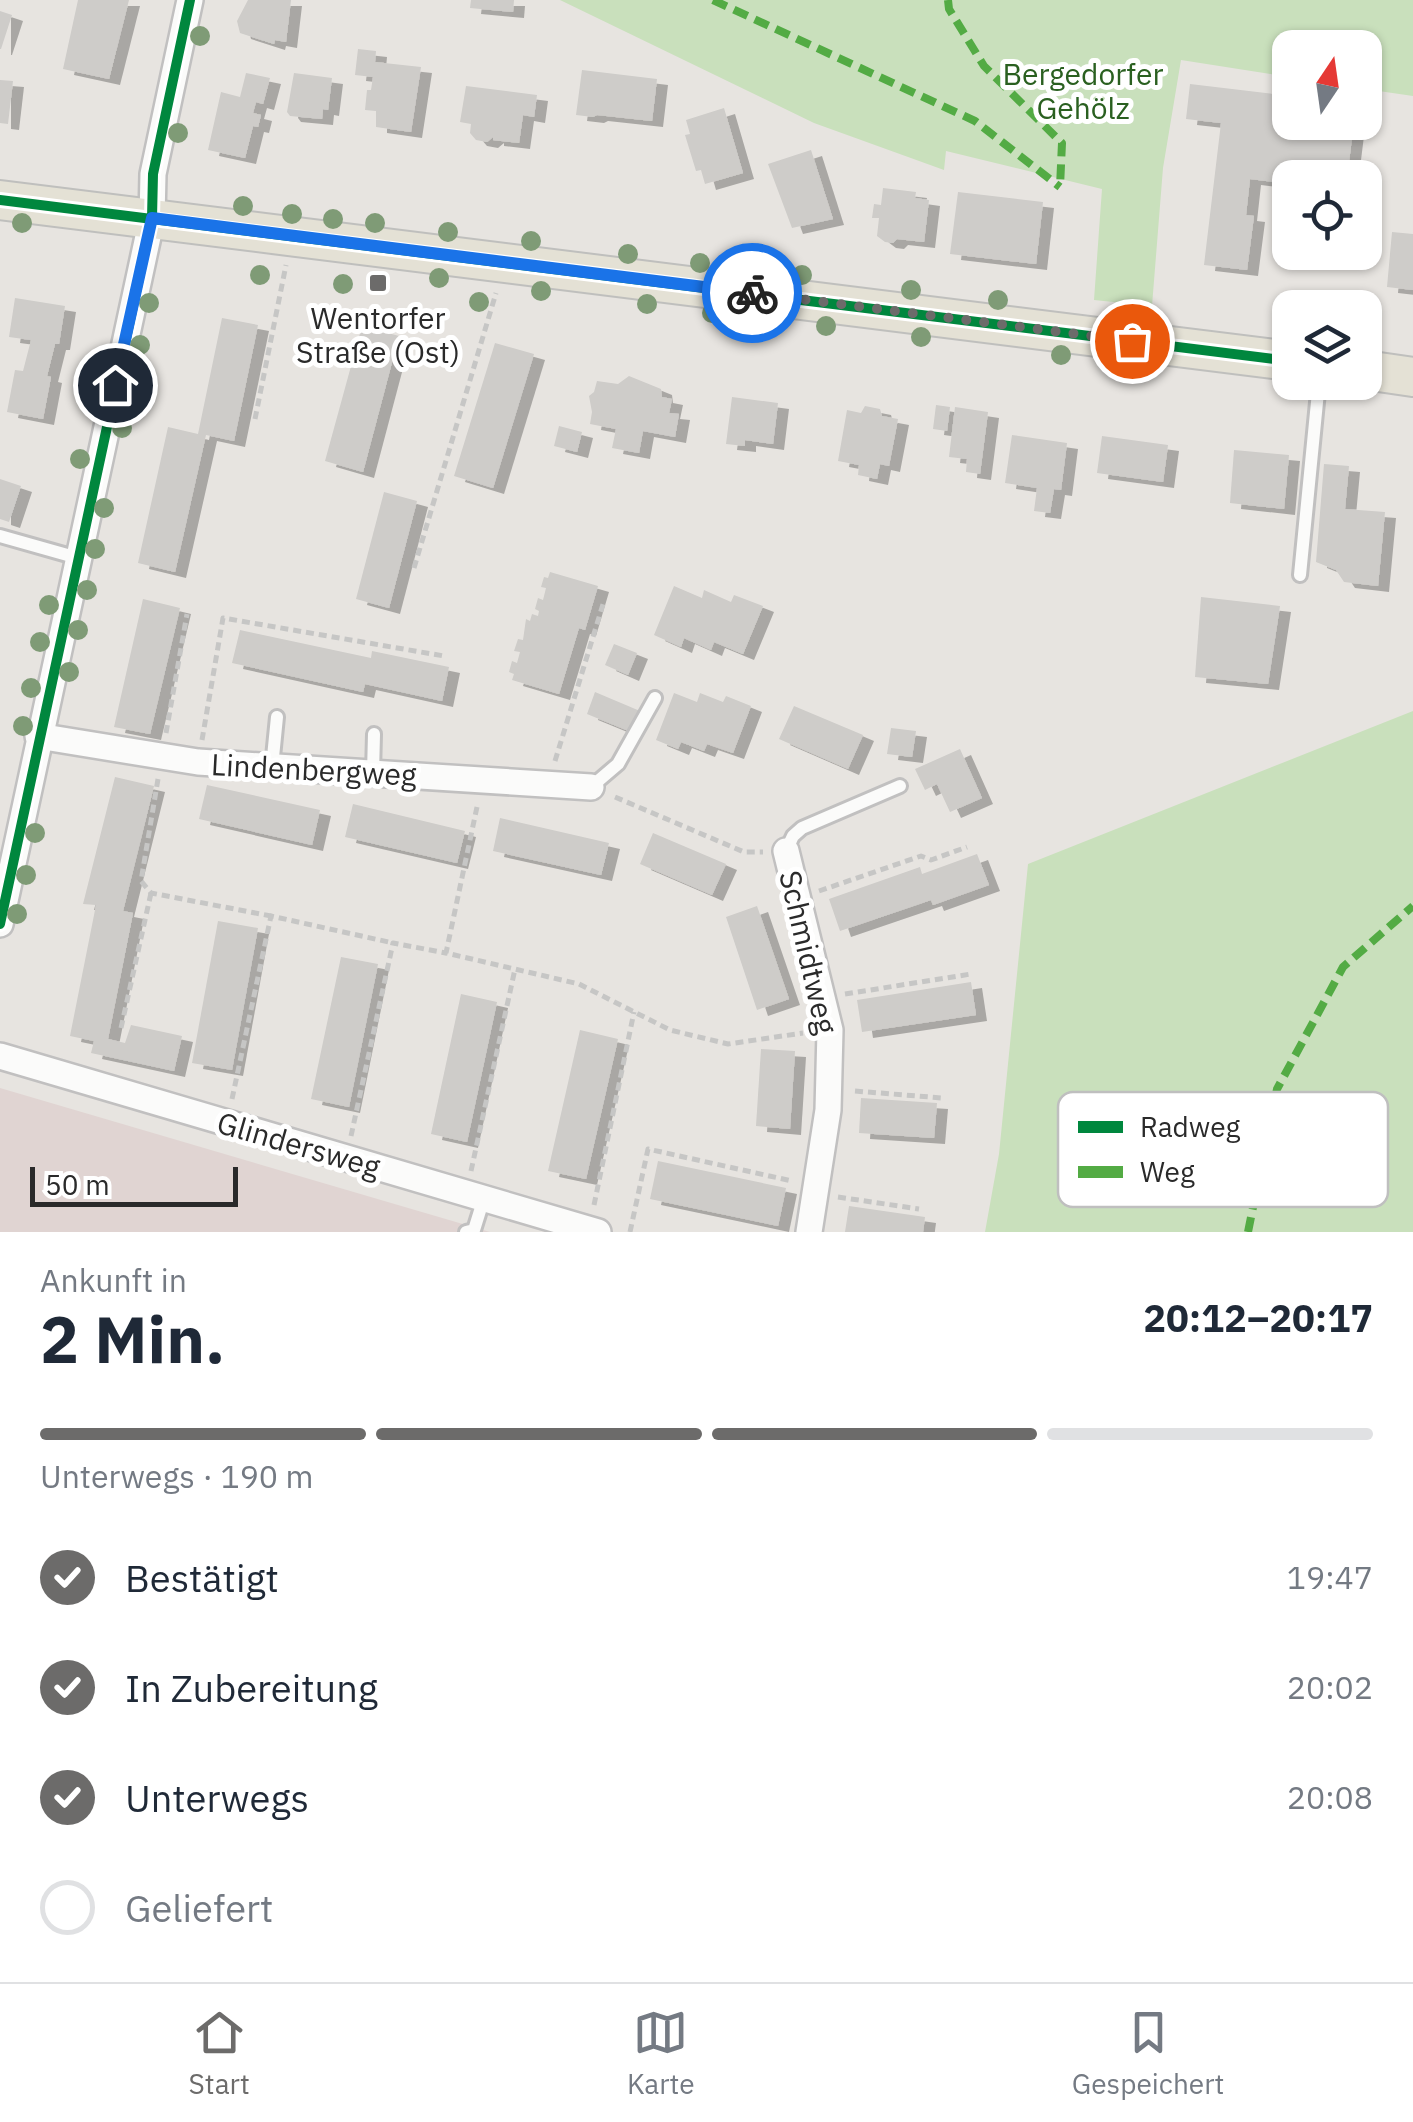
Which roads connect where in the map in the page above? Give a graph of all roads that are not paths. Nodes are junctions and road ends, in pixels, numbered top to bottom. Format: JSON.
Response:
{"nodes":[{"id":1,"x":190,"y":0,"type":"edge"},
{"id":2,"x":0,"y":200,"type":"edge"},
{"id":3,"x":152,"y":218,"type":"junction"},
{"id":4,"x":1272,"y":359,"type":"edge"},
{"id":5,"x":1382,"y":372,"type":"edge"},
{"id":6,"x":1413,"y":376,"type":"edge"},
{"id":7,"x":1317,"y":400,"type":"edge"},
{"id":8,"x":0,"y":536,"type":"edge"},
{"id":9,"x":78,"y":558,"type":"junction"},
{"id":10,"x":1300,"y":575,"type":"dead end"},
{"id":11,"x":655,"y":698,"type":"dead end"},
{"id":12,"x":278,"y":717,"type":"dead end"},
{"id":13,"x":374,"y":734,"type":"dead end"},
{"id":14,"x":38,"y":736,"type":"junction"},
{"id":15,"x":272,"y":767,"type":"junction"},
{"id":16,"x":373,"y":772,"type":"junction"},
{"id":17,"x":591,"y":786,"type":"joint"},
{"id":18,"x":900,"y":786,"type":"dead end"},
{"id":19,"x":786,"y":852,"type":"joint"},
{"id":20,"x":0,"y":924,"type":"edge"},
{"id":21,"x":0,"y":1056,"type":"edge"},
{"id":22,"x":475,"y":1196,"type":"junction"},
{"id":23,"x":473,"y":1231,"type":"edge"},
{"id":24,"x":593,"y":1231,"type":"edge"},
{"id":25,"x":810,"y":1232,"type":"edge"}],
"edges":[{"from":1,"to":3,"type":"street"},
{"from":2,"to":3,"type":"main road"},
{"from":3,"to":4,"type":"main road"},
{"from":3,"to":9,"type":"street"},
{"from":5,"to":6,"type":"main road"},
{"from":7,"to":10,"type":"lane"},
{"from":8,"to":9,"type":"lane"},
{"from":9,"to":14,"type":"street"},
{"from":11,"to":17,"type":"lane"},
{"from":12,"to":15,"type":"lane"},
{"from":13,"to":16,"type":"lane"},
{"from":14,"to":15,"type":"street","name":"Lindenbergweg"},
{"from":14,"to":20,"type":"street"},
{"from":15,"to":16,"type":"street","name":"Lindenbergweg"},
{"from":16,"to":17,"type":"street","name":"Lindenbergweg"},
{"from":18,"to":19,"type":"lane"},
{"from":19,"to":25,"type":"street","name":"Schmidtweg"},
{"from":21,"to":22,"type":"street","name":"Glindersweg"},
{"from":22,"to":23,"type":"lane"},
{"from":22,"to":24,"type":"street","name":"Glindersweg"}]}
